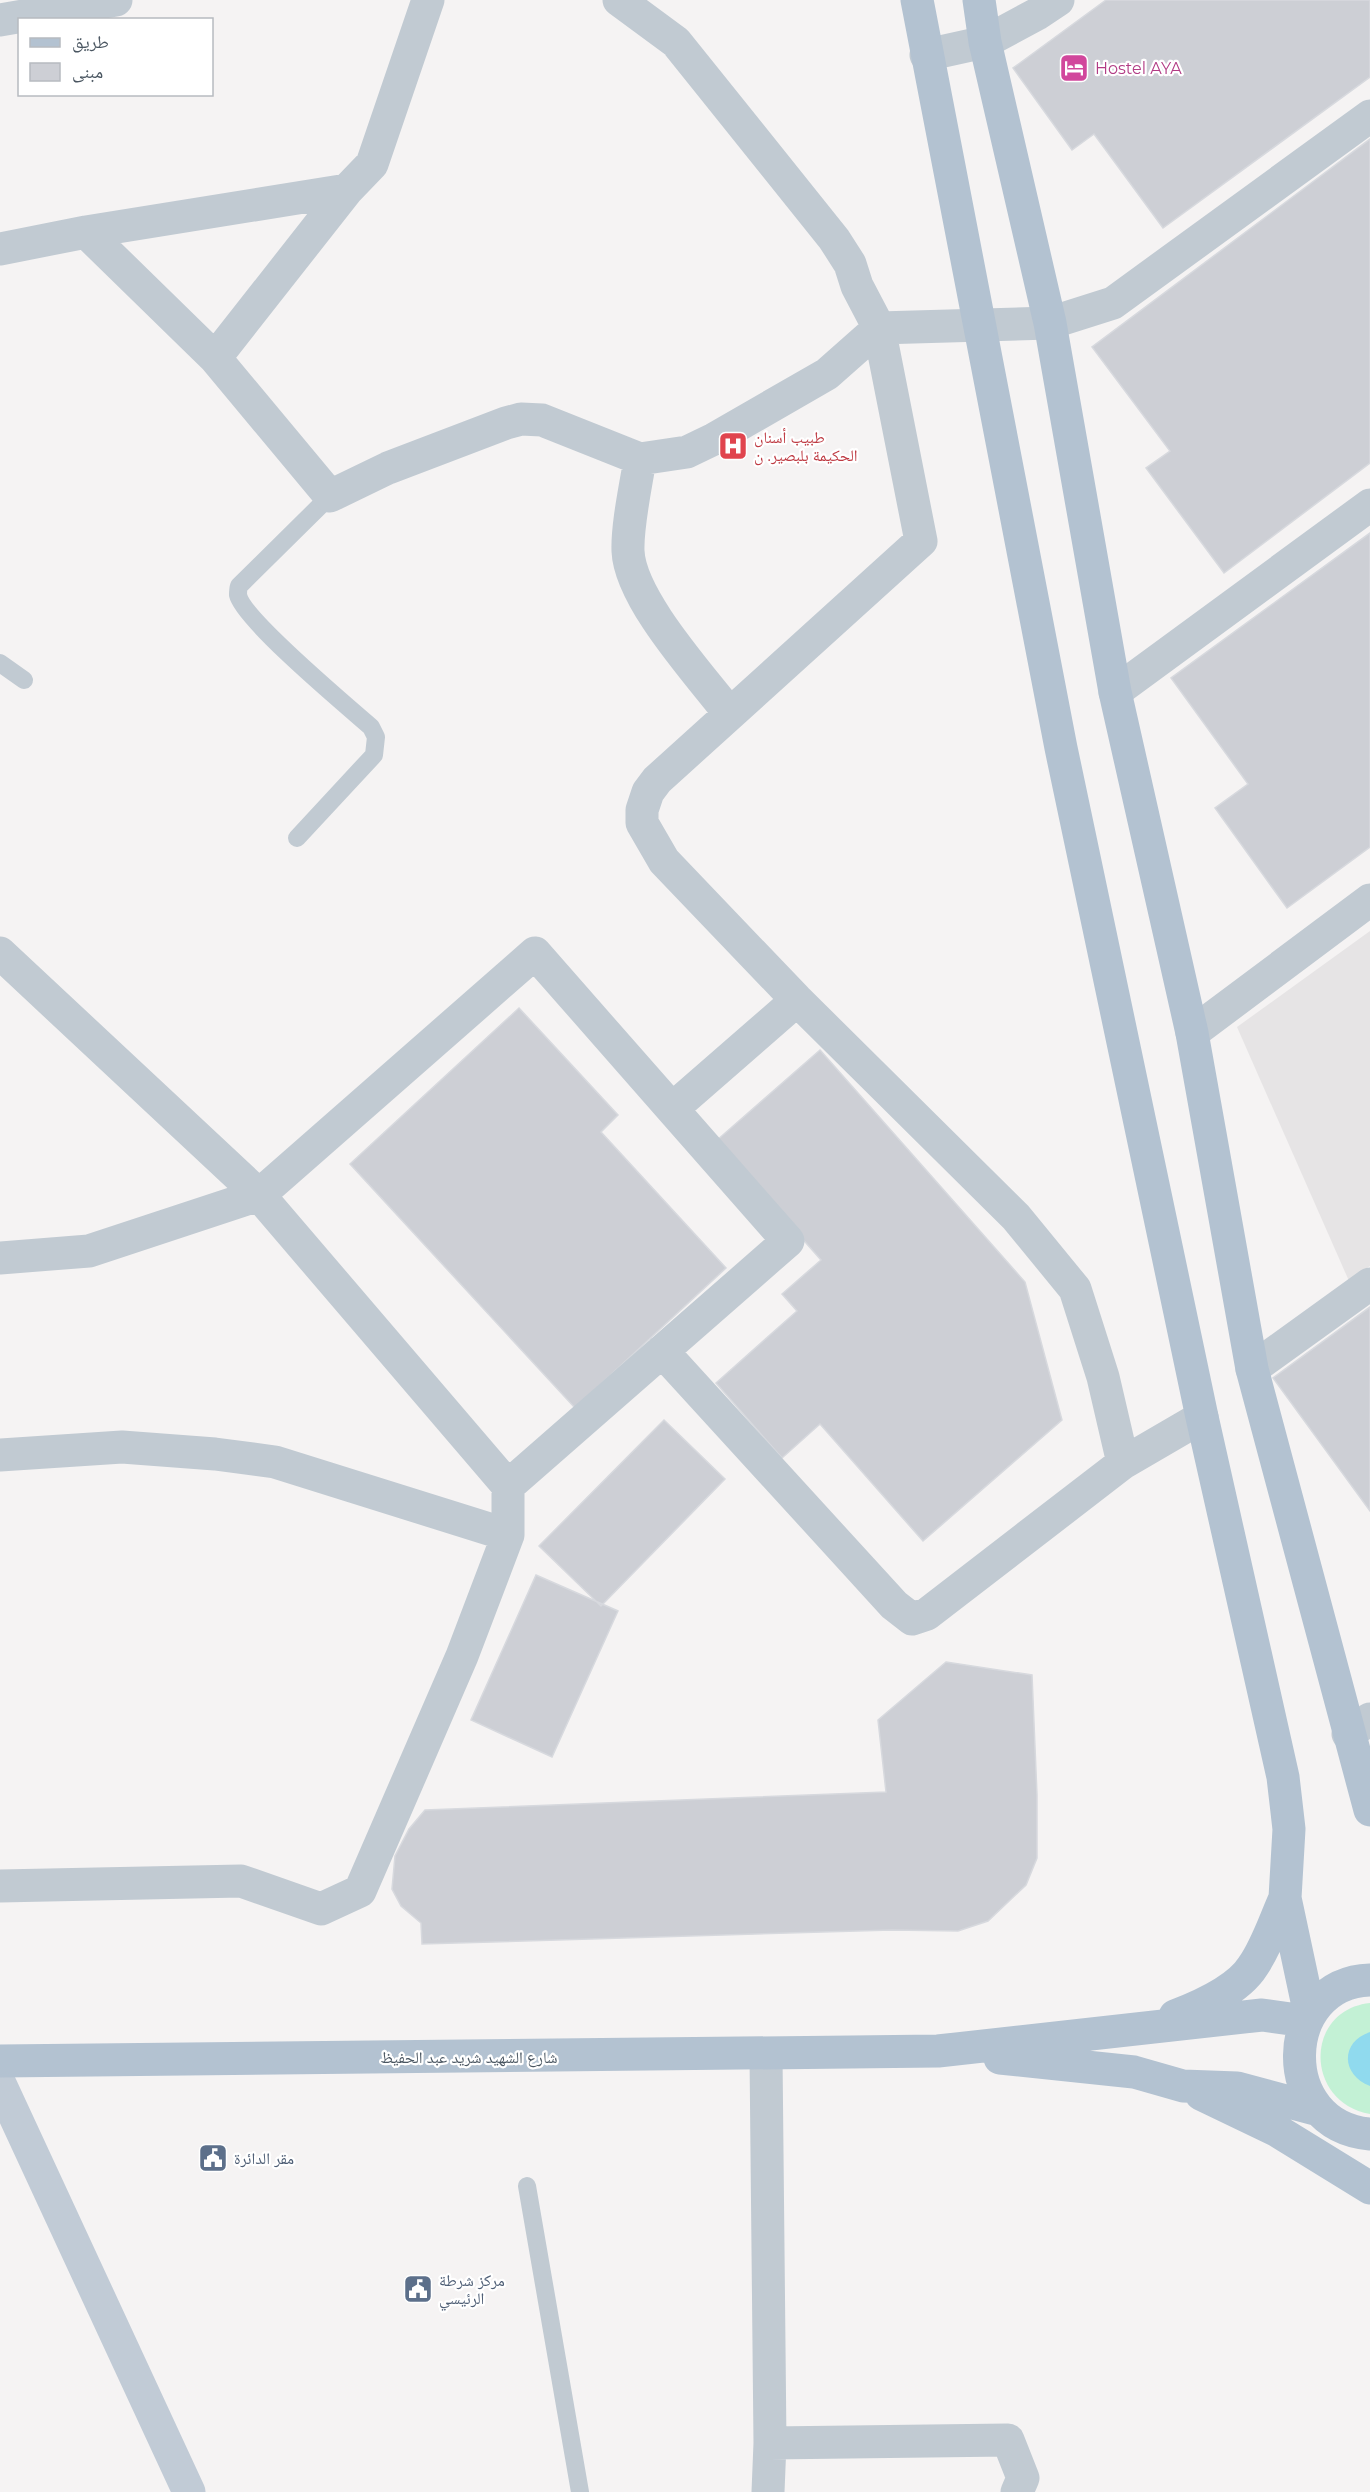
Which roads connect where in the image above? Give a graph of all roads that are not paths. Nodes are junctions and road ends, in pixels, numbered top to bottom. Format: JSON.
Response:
{"nodes":[{"id":1,"x":116,"y":0,"type":"edge"},
{"id":2,"x":428,"y":0,"type":"edge"},
{"id":3,"x":619,"y":0,"type":"edge"},
{"id":4,"x":917,"y":0,"type":"edge"},
{"id":5,"x":979,"y":0,"type":"edge"},
{"id":6,"x":1058,"y":0,"type":"edge"},
{"id":7,"x":0,"y":20,"type":"edge"},
{"id":8,"x":985,"y":42,"type":"junction"},
{"id":9,"x":926,"y":55,"type":"junction"},
{"id":10,"x":1370,"y":116,"type":"edge"},
{"id":11,"x":347,"y":190,"type":"junction"},
{"id":12,"x":86,"y":232,"type":"junction"},
{"id":13,"x":0,"y":249,"type":"edge"},
{"id":14,"x":1050,"y":323,"type":"junction"},
{"id":15,"x":980,"y":327,"type":"junction"},
{"id":16,"x":879,"y":328,"type":"junction"},
{"id":17,"x":214,"y":358,"type":"junction"},
{"id":18,"x":640,"y":459,"type":"junction"},
{"id":19,"x":330,"y":496,"type":"junction"},
{"id":20,"x":1370,"y":505,"type":"edge"},
{"id":21,"x":0,"y":663,"type":"edge"},
{"id":22,"x":24,"y":680,"type":"dead end"},
{"id":23,"x":1115,"y":692,"type":"junction"},
{"id":24,"x":729,"y":713,"type":"junction"},
{"id":25,"x":297,"y":838,"type":"dead end"},
{"id":26,"x":1370,"y":900,"type":"edge"},
{"id":27,"x":0,"y":953,"type":"edge"},
{"id":28,"x":797,"y":1000,"type":"junction"},
{"id":29,"x":1192,"y":1033,"type":"junction"},
{"id":30,"x":672,"y":1109,"type":"junction"},
{"id":31,"x":259,"y":1195,"type":"junction"},
{"id":32,"x":0,"y":1258,"type":"edge"},
{"id":33,"x":1370,"y":1284,"type":"edge"},
{"id":34,"x":662,"y":1351,"type":"junction"},
{"id":35,"x":1252,"y":1370,"type":"junction"},
{"id":36,"x":1202,"y":1417,"type":"junction"},
{"id":37,"x":0,"y":1455,"type":"edge"},
{"id":38,"x":1123,"y":1463,"type":"junction"},
{"id":39,"x":508,"y":1486,"type":"junction"},
{"id":40,"x":508,"y":1535,"type":"junction"},
{"id":41,"x":1359,"y":1726,"type":"edge"},
{"id":42,"x":1370,"y":1810,"type":"edge"},
{"id":43,"x":0,"y":1886,"type":"edge"},
{"id":44,"x":1285,"y":1898,"type":"junction"},
{"id":45,"x":1370,"y":1980,"type":"edge"},
{"id":46,"x":1308,"y":2018,"type":"junction"},
{"id":47,"x":1138,"y":2029,"type":"junction"},
{"id":48,"x":938,"y":2051,"type":"junction"},
{"id":49,"x":766,"y":2055,"type":"junction"},
{"id":50,"x":0,"y":2061,"type":"edge"},
{"id":51,"x":0,"y":2084,"type":"edge"},
{"id":52,"x":1183,"y":2086,"type":"junction"},
{"id":53,"x":1327,"y":2117,"type":"junction"},
{"id":54,"x":1370,"y":2134,"type":"edge"},
{"id":55,"x":1370,"y":2157,"type":"edge"},
{"id":56,"x":527,"y":2186,"type":"dead end"},
{"id":57,"x":1370,"y":2188,"type":"edge"},
{"id":58,"x":770,"y":2443,"type":"junction"},
{"id":59,"x":189,"y":2492,"type":"edge"},
{"id":60,"x":580,"y":2492,"type":"edge"},
{"id":61,"x":768,"y":2492,"type":"edge"},
{"id":62,"x":1017,"y":2492,"type":"edge"}],
"edges":[{"from":1,"to":7,"type":"street"},
{"from":2,"to":11,"type":"street"},
{"from":3,"to":16,"type":"street"},
{"from":4,"to":9,"type":"main road"},
{"from":5,"to":8,"type":"main road"},
{"from":6,"to":8,"type":"street"},
{"from":8,"to":9,"type":"street"},
{"from":8,"to":14,"type":"main road"},
{"from":9,"to":15,"type":"main road"},
{"from":10,"to":14,"type":"street"},
{"from":11,"to":12,"type":"street"},
{"from":11,"to":17,"type":"street"},
{"from":12,"to":13,"type":"street"},
{"from":12,"to":17,"type":"street"},
{"from":14,"to":15,"type":"street"},
{"from":14,"to":23,"type":"main road"},
{"from":15,"to":16,"type":"street"},
{"from":15,"to":36,"type":"main road"},
{"from":16,"to":18,"type":"street"},
{"from":16,"to":24,"type":"street"},
{"from":17,"to":19,"type":"street"},
{"from":18,"to":19,"type":"street"},
{"from":18,"to":24,"type":"street"},
{"from":19,"to":25,"type":"lane"},
{"from":20,"to":23,"type":"street"},
{"from":21,"to":22,"type":"lane"},
{"from":23,"to":29,"type":"main road"},
{"from":24,"to":28,"type":"street"},
{"from":26,"to":29,"type":"street"},
{"from":27,"to":31,"type":"street"},
{"from":28,"to":30,"type":"street"},
{"from":28,"to":38,"type":"street"},
{"from":29,"to":35,"type":"main road"},
{"from":30,"to":31,"type":"street"},
{"from":30,"to":34,"type":"street"},
{"from":31,"to":32,"type":"street"},
{"from":31,"to":39,"type":"street"},
{"from":33,"to":35,"type":"street"},
{"from":34,"to":38,"type":"street"},
{"from":34,"to":39,"type":"street"},
{"from":35,"to":41,"type":"main road"},
{"from":36,"to":38,"type":"street"},
{"from":36,"to":44,"type":"main road"},
{"from":37,"to":40,"type":"street"},
{"from":39,"to":40,"type":"street"},
{"from":40,"to":43,"type":"street"},
{"from":41,"to":42,"type":"main road"},
{"from":44,"to":46,"type":"main road"},
{"from":44,"to":47,"type":"main road"},
{"from":45,"to":46,"type":"main road"},
{"from":46,"to":47,"type":"main road"},
{"from":46,"to":53,"type":"main road"},
{"from":47,"to":48,"type":"main road"},
{"from":48,"to":49,"type":"main road","name":"شارع الشهيد شريد عبد الحفيظ"},
{"from":48,"to":52,"type":"main road"},
{"from":49,"to":50,"type":"main road","name":"شارع الشهيد شريد عبد الحفيظ"},
{"from":49,"to":58,"type":"street"},
{"from":51,"to":59,"type":"street"},
{"from":52,"to":53,"type":"main road"},
{"from":52,"to":57,"type":"main road"},
{"from":53,"to":54,"type":"main road"},
{"from":53,"to":55,"type":"main road"},
{"from":56,"to":60,"type":"lane"},
{"from":58,"to":61,"type":"street"},
{"from":58,"to":62,"type":"street"}]}
